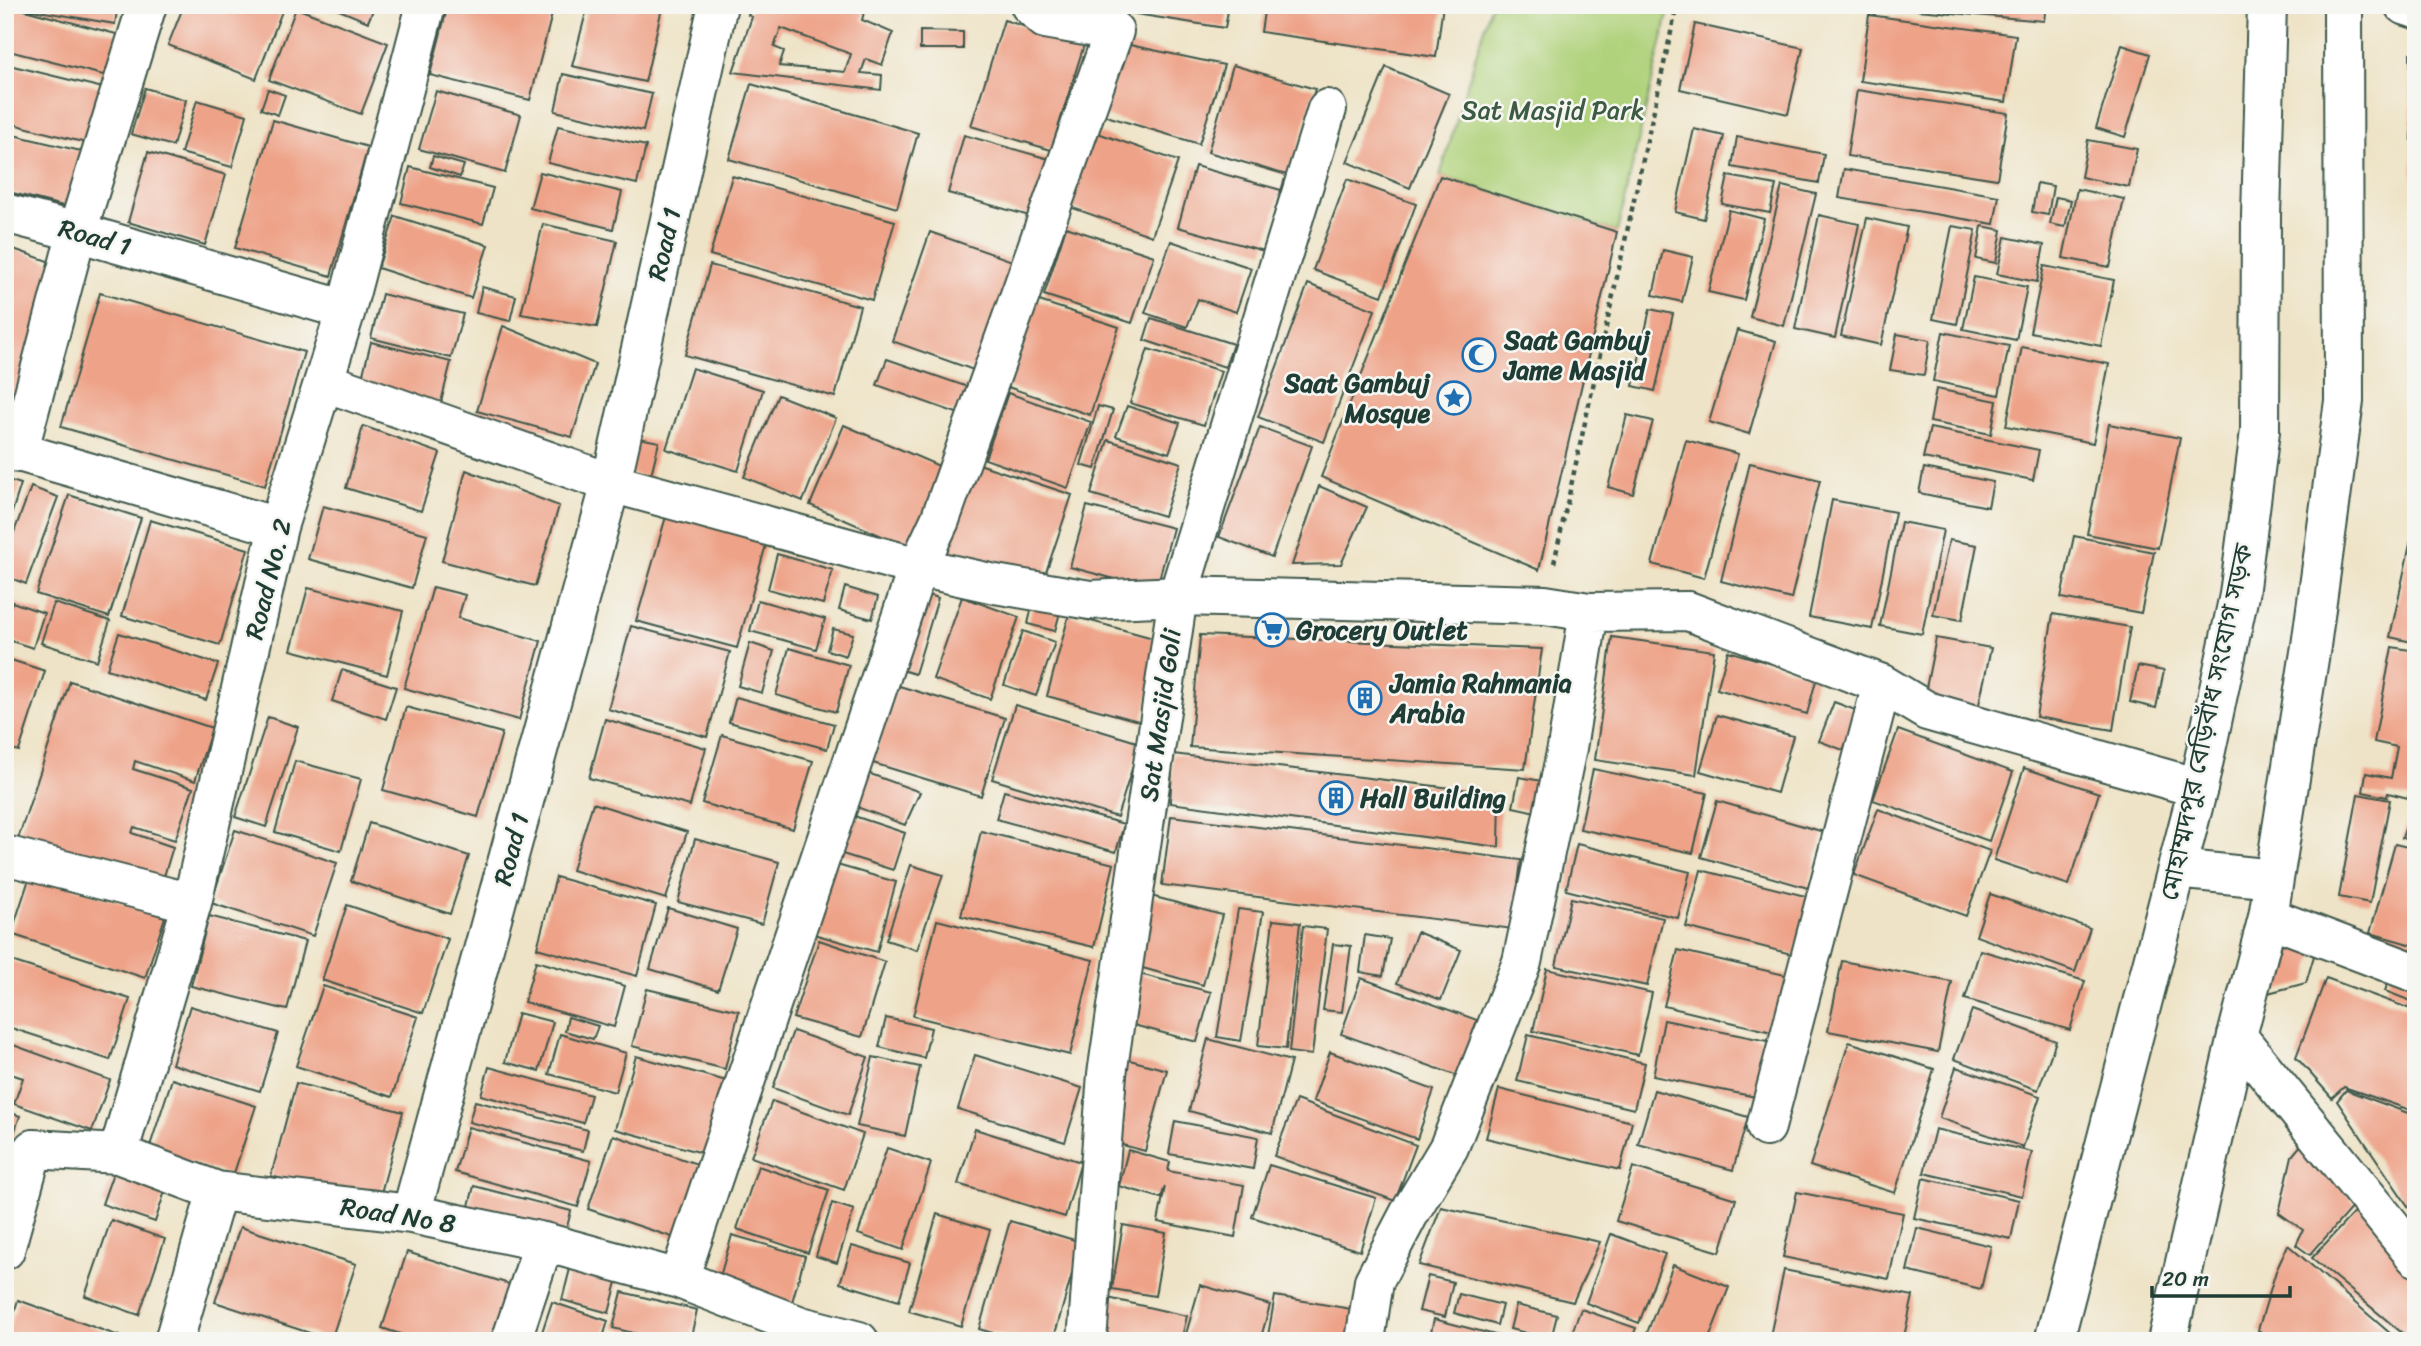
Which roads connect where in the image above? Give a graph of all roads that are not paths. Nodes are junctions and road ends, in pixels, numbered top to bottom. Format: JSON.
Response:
{"nodes":[{"id":1,"x":147,"y":5,"type":"edge"},
{"id":2,"x":426,"y":5,"type":"edge"},
{"id":3,"x":718,"y":5,"type":"edge"},
{"id":4,"x":1030,"y":5,"type":"edge"},
{"id":5,"x":2267,"y":5,"type":"edge"},
{"id":6,"x":2343,"y":5,"type":"edge"},
{"id":7,"x":2404,"y":5,"type":"edge"},
{"id":8,"x":2416,"y":9,"type":"edge"},
{"id":9,"x":1327,"y":109,"type":"dead end"},
{"id":10,"x":5,"y":213,"type":"edge"},
{"id":11,"x":77,"y":232,"type":"junction"},
{"id":12,"x":346,"y":310,"type":"junction"},
{"id":13,"x":325,"y":383,"type":"junction"},
{"id":14,"x":12,"y":450,"type":"edge"},
{"id":15,"x":611,"y":483,"type":"junction"},
{"id":16,"x":278,"y":527,"type":"junction"},
{"id":17,"x":918,"y":567,"type":"junction"},
{"id":18,"x":1178,"y":596,"type":"junction"},
{"id":19,"x":1589,"y":612,"type":"junction"},
{"id":20,"x":1882,"y":684,"type":"junction"},
{"id":21,"x":2198,"y":788,"type":"junction"},
{"id":22,"x":5,"y":855,"type":"edge"},
{"id":23,"x":2177,"y":869,"type":"junction"},
{"id":24,"x":2274,"y":879,"type":"junction"},
{"id":25,"x":192,"y":903,"type":"junction"},
{"id":26,"x":2268,"y":917,"type":"junction"},
{"id":27,"x":2416,"y":973,"type":"edge"},
{"id":28,"x":2237,"y":1036,"type":"junction"},
{"id":29,"x":1766,"y":1127,"type":"dead end"},
{"id":30,"x":118,"y":1154,"type":"junction"},
{"id":31,"x":217,"y":1191,"type":"junction"},
{"id":32,"x":411,"y":1214,"type":"junction"},
{"id":33,"x":544,"y":1242,"type":"junction"},
{"id":34,"x":5,"y":1250,"type":"edge"},
{"id":35,"x":2416,"y":1257,"type":"edge"},
{"id":36,"x":679,"y":1279,"type":"junction"},
{"id":37,"x":799,"y":1334,"type":"edge"},
{"id":38,"x":174,"y":1341,"type":"edge"},
{"id":39,"x":511,"y":1341,"type":"edge"},
{"id":40,"x":859,"y":1341,"type":"edge"},
{"id":41,"x":1087,"y":1341,"type":"edge"},
{"id":42,"x":1366,"y":1341,"type":"edge"},
{"id":43,"x":2054,"y":1341,"type":"edge"},
{"id":44,"x":2167,"y":1341,"type":"edge"}],
"edges":[{"from":1,"to":11,"type":"street"},
{"from":2,"to":12,"type":"street","name":"Road No. 2"},
{"from":3,"to":15,"type":"street","name":"Road 1"},
{"from":4,"to":17,"type":"street"},
{"from":5,"to":21,"type":"street","name":"মোহাম্মদপুর বেড়িবাঁধ সংযোগ সড়ক"},
{"from":6,"to":24,"type":"street"},
{"from":7,"to":8,"type":"street"},
{"from":9,"to":18,"type":"street","name":"Sat Masjid Goli"},
{"from":10,"to":11,"type":"street","name":"Road 1"},
{"from":11,"to":12,"type":"street","name":"Road 1"},
{"from":11,"to":14,"type":"street"},
{"from":12,"to":13,"type":"street","name":"Road No. 2"},
{"from":13,"to":15,"type":"street"},
{"from":13,"to":16,"type":"street","name":"Road No. 2"},
{"from":14,"to":16,"type":"street"},
{"from":15,"to":17,"type":"street"},
{"from":15,"to":32,"type":"street","name":"Road 1"},
{"from":16,"to":25,"type":"street","name":"Road No. 2"},
{"from":17,"to":18,"type":"street"},
{"from":17,"to":36,"type":"street"},
{"from":18,"to":19,"type":"street"},
{"from":18,"to":41,"type":"street","name":"Sat Masjid Goli"},
{"from":19,"to":20,"type":"street"},
{"from":19,"to":42,"type":"street"},
{"from":20,"to":21,"type":"street"},
{"from":20,"to":29,"type":"street"},
{"from":21,"to":23,"type":"street","name":"মোহাম্মদপুর বেড়িবাঁধ সংযোগ সড়ক"},
{"from":22,"to":25,"type":"street"},
{"from":23,"to":24,"type":"street"},
{"from":23,"to":43,"type":"street","name":"মোহাম্মদপুর বেড়িবাঁধ সংযোগ সড়ক"},
{"from":24,"to":26,"type":"street"},
{"from":25,"to":30,"type":"street","name":"Road No. 2"},
{"from":26,"to":27,"type":"street"},
{"from":26,"to":28,"type":"street"},
{"from":28,"to":35,"type":"street"},
{"from":28,"to":44,"type":"street"},
{"from":30,"to":31,"type":"street","name":"Road No 8"},
{"from":30,"to":34,"type":"street","name":"Road No 8"},
{"from":31,"to":32,"type":"street","name":"Road No 8"},
{"from":31,"to":38,"type":"street"},
{"from":32,"to":33,"type":"street","name":"Road No 8"},
{"from":33,"to":36,"type":"street","name":"Road No 8"},
{"from":33,"to":39,"type":"street"},
{"from":36,"to":37,"type":"street","name":"Road No 8"},
{"from":37,"to":40,"type":"street","name":"Road No 8"}]}
